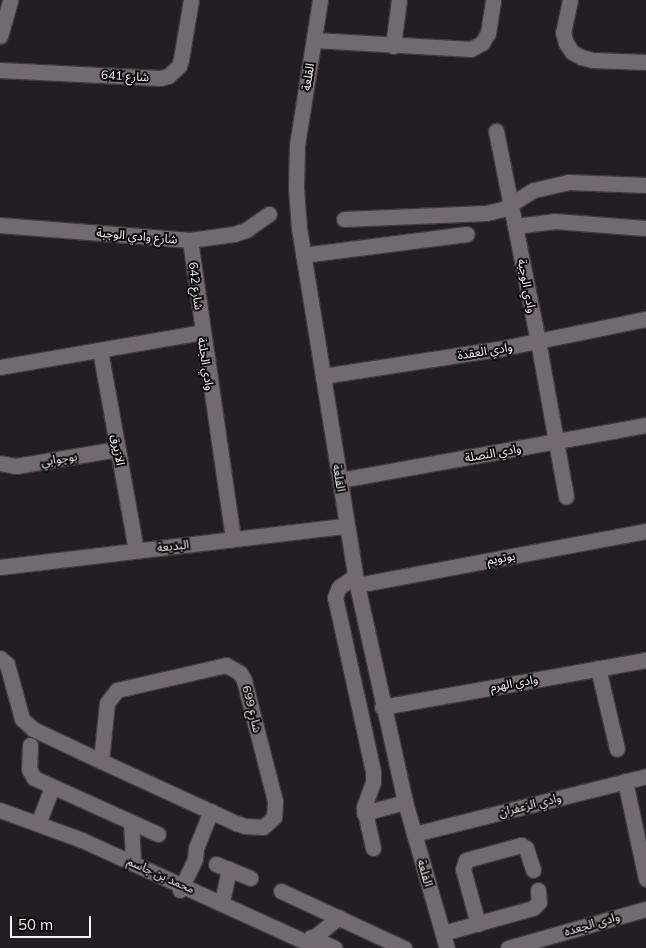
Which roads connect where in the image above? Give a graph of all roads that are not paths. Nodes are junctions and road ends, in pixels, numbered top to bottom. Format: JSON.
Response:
{"nodes":[{"id":1,"x":10,"y":0,"type":"edge"},
{"id":2,"x":191,"y":0,"type":"edge"},
{"id":3,"x":320,"y":0,"type":"edge"},
{"id":4,"x":399,"y":0,"type":"edge"},
{"id":5,"x":494,"y":0,"type":"edge"},
{"id":6,"x":570,"y":0,"type":"edge"},
{"id":7,"x":0,"y":36,"type":"edge"},
{"id":8,"x":314,"y":40,"type":"junction"},
{"id":9,"x":393,"y":46,"type":"junction"},
{"id":10,"x":646,"y":62,"type":"edge"},
{"id":11,"x":0,"y":70,"type":"edge"},
{"id":12,"x":496,"y":131,"type":"dead end"},
{"id":13,"x":646,"y":185,"type":"edge"},
{"id":14,"x":511,"y":204,"type":"junction"},
{"id":15,"x":269,"y":214,"type":"dead end"},
{"id":16,"x":344,"y":219,"type":"dead end"},
{"id":17,"x":0,"y":225,"type":"edge"},
{"id":18,"x":516,"y":226,"type":"junction"},
{"id":19,"x":645,"y":228,"type":"edge"},
{"id":20,"x":467,"y":234,"type":"dead end"},
{"id":21,"x":190,"y":240,"type":"junction"},
{"id":22,"x":303,"y":255,"type":"junction"},
{"id":23,"x":646,"y":319,"type":"edge"},
{"id":24,"x":202,"y":332,"type":"junction"},
{"id":25,"x":538,"y":341,"type":"junction"},
{"id":26,"x":100,"y":350,"type":"junction"},
{"id":27,"x":0,"y":366,"type":"edge"},
{"id":28,"x":323,"y":376,"type":"junction"},
{"id":29,"x":646,"y":426,"type":"edge"},
{"id":30,"x":556,"y":441,"type":"junction"},
{"id":31,"x":118,"y":449,"type":"junction"},
{"id":32,"x":0,"y":463,"type":"edge"},
{"id":33,"x":340,"y":480,"type":"junction"},
{"id":34,"x":566,"y":497,"type":"dead end"},
{"id":35,"x":346,"y":526,"type":"junction"},
{"id":36,"x":646,"y":531,"type":"edge"},
{"id":37,"x":232,"y":539,"type":"junction"},
{"id":38,"x":136,"y":550,"type":"junction"},
{"id":39,"x":0,"y":567,"type":"edge"},
{"id":40,"x":356,"y":580,"type":"junction"},
{"id":41,"x":0,"y":658,"type":"edge"},
{"id":42,"x":646,"y":660,"type":"edge"},
{"id":43,"x":598,"y":668,"type":"junction"},
{"id":44,"x":382,"y":707,"type":"junction"},
{"id":45,"x":30,"y":746,"type":"dead end"},
{"id":46,"x":617,"y":749,"type":"dead end"},
{"id":47,"x":101,"y":761,"type":"junction"},
{"id":48,"x":646,"y":776,"type":"edge"},
{"id":49,"x":625,"y":781,"type":"junction"},
{"id":50,"x":52,"y":787,"type":"junction"},
{"id":51,"x":405,"y":802,"type":"junction"},
{"id":52,"x":0,"y":805,"type":"edge"},
{"id":53,"x":0,"y":810,"type":"edge"},
{"id":54,"x":211,"y":811,"type":"junction"},
{"id":55,"x":364,"y":813,"type":"junction"},
{"id":56,"x":41,"y":816,"type":"junction"},
{"id":57,"x":0,"y":818,"type":"edge"},
{"id":58,"x":131,"y":822,"type":"junction"},
{"id":59,"x":158,"y":834,"type":"dead end"},
{"id":60,"x":414,"y":834,"type":"junction"},
{"id":61,"x":373,"y":848,"type":"dead end"},
{"id":62,"x":137,"y":861,"type":"junction"},
{"id":63,"x":534,"y":870,"type":"dead end"},
{"id":64,"x":250,"y":878,"type":"dead end"},
{"id":65,"x":646,"y":879,"type":"edge"},
{"id":66,"x":177,"y":885,"type":"junction"},
{"id":67,"x":538,"y":890,"type":"dead end"},
{"id":68,"x":281,"y":891,"type":"dead end"},
{"id":69,"x":223,"y":899,"type":"junction"},
{"id":70,"x":646,"y":909,"type":"edge"},
{"id":71,"x":339,"y":917,"type":"junction"},
{"id":72,"x":478,"y":924,"type":"junction"},
{"id":73,"x":445,"y":941,"type":"edge"},
{"id":74,"x":312,"y":945,"type":"edge"},
{"id":75,"x":335,"y":948,"type":"edge"},
{"id":76,"x":404,"y":948,"type":"edge"},
{"id":77,"x":508,"y":948,"type":"edge"}],
"edges":[{"from":1,"to":7,"type":"street"},
{"from":2,"to":11,"type":"street","name":"شارع 641"},
{"from":3,"to":8,"type":"street","name":"القلعة"},
{"from":4,"to":9,"type":"street"},
{"from":5,"to":9,"type":"street"},
{"from":6,"to":10,"type":"street"},
{"from":8,"to":9,"type":"street"},
{"from":8,"to":22,"type":"street","name":"القلعة"},
{"from":12,"to":14,"type":"street","name":"وادي الوجبة"},
{"from":13,"to":14,"type":"street"},
{"from":14,"to":16,"type":"street"},
{"from":14,"to":18,"type":"street","name":"وادي الوجبة"},
{"from":15,"to":21,"type":"street","name":"شارع وادي الوجبة"},
{"from":17,"to":21,"type":"street","name":"شارع وادي الوجبة"},
{"from":18,"to":19,"type":"street"},
{"from":18,"to":25,"type":"street","name":"وادي الوجبة"},
{"from":20,"to":22,"type":"street"},
{"from":21,"to":24,"type":"street","name":"شارع 642"},
{"from":22,"to":28,"type":"street","name":"القلعة"},
{"from":23,"to":25,"type":"street","name":"وادي العقدة"},
{"from":24,"to":26,"type":"street","name":"وادي الجلتة"},
{"from":24,"to":37,"type":"street","name":"وادي الجلتة"},
{"from":25,"to":28,"type":"street","name":"وادي العقدة"},
{"from":25,"to":30,"type":"street","name":"وادي الوجبة"},
{"from":26,"to":27,"type":"street","name":"وادي الجلتة"},
{"from":26,"to":31,"type":"street","name":"الازيرق"},
{"from":28,"to":33,"type":"street","name":"القلعة"},
{"from":29,"to":30,"type":"street","name":"وادي النصلة"},
{"from":30,"to":33,"type":"street","name":"وادي النصلة"},
{"from":30,"to":34,"type":"street","name":"وادي الوجبة"},
{"from":31,"to":32,"type":"street","name":"بوجوابي"},
{"from":31,"to":38,"type":"street","name":"الازيرق"},
{"from":33,"to":35,"type":"street","name":"القلعة"},
{"from":35,"to":37,"type":"street","name":"البديعة"},
{"from":35,"to":40,"type":"street","name":"القلعة"},
{"from":36,"to":40,"type":"street","name":"بوتويم"},
{"from":37,"to":38,"type":"street","name":"البديعة"},
{"from":38,"to":39,"type":"street","name":"البديعة"},
{"from":40,"to":44,"type":"street","name":"القلعة"},
{"from":40,"to":55,"type":"street"},
{"from":41,"to":47,"type":"street","name":"شارع 699"},
{"from":42,"to":43,"type":"street","name":"وادي الهرم"},
{"from":43,"to":44,"type":"street","name":"وادي الهرم"},
{"from":43,"to":46,"type":"street"},
{"from":44,"to":51,"type":"street","name":"القلعة"},
{"from":45,"to":50,"type":"street"},
{"from":47,"to":54,"type":"street","name":"شارع 699"},
{"from":47,"to":54,"type":"street","name":"شارع 699"},
{"from":48,"to":49,"type":"street","name":"وادي الزعفران"},
{"from":49,"to":60,"type":"street","name":"وادي الزعفران"},
{"from":49,"to":65,"type":"street"},
{"from":50,"to":56,"type":"street"},
{"from":50,"to":58,"type":"street"},
{"from":51,"to":55,"type":"street"},
{"from":51,"to":60,"type":"street","name":"القلعة"},
{"from":52,"to":56,"type":"street"},
{"from":53,"to":62,"type":"street","name":"محمد بن جاسم"},
{"from":54,"to":66,"type":"street"},
{"from":55,"to":61,"type":"street"},
{"from":56,"to":62,"type":"street"},
{"from":57,"to":66,"type":"street","name":"محمد بن جاسم"},
{"from":58,"to":59,"type":"street"},
{"from":58,"to":62,"type":"street"},
{"from":60,"to":73,"type":"street","name":"القلعة"},
{"from":62,"to":66,"type":"street","name":"محمد بن جاسم"},
{"from":63,"to":72,"type":"street"},
{"from":64,"to":69,"type":"street"},
{"from":66,"to":69,"type":"street","name":"محمد بن جاسم"},
{"from":66,"to":74,"type":"street","name":"محمد بن جاسم"},
{"from":67,"to":72,"type":"street"},
{"from":68,"to":71,"type":"street"},
{"from":69,"to":74,"type":"street","name":"محمد بن جاسم"},
{"from":70,"to":77,"type":"street","name":"وادى الجعده"},
{"from":71,"to":74,"type":"street"},
{"from":71,"to":76,"type":"street"},
{"from":72,"to":73,"type":"street"},
{"from":74,"to":75,"type":"street"}]}
